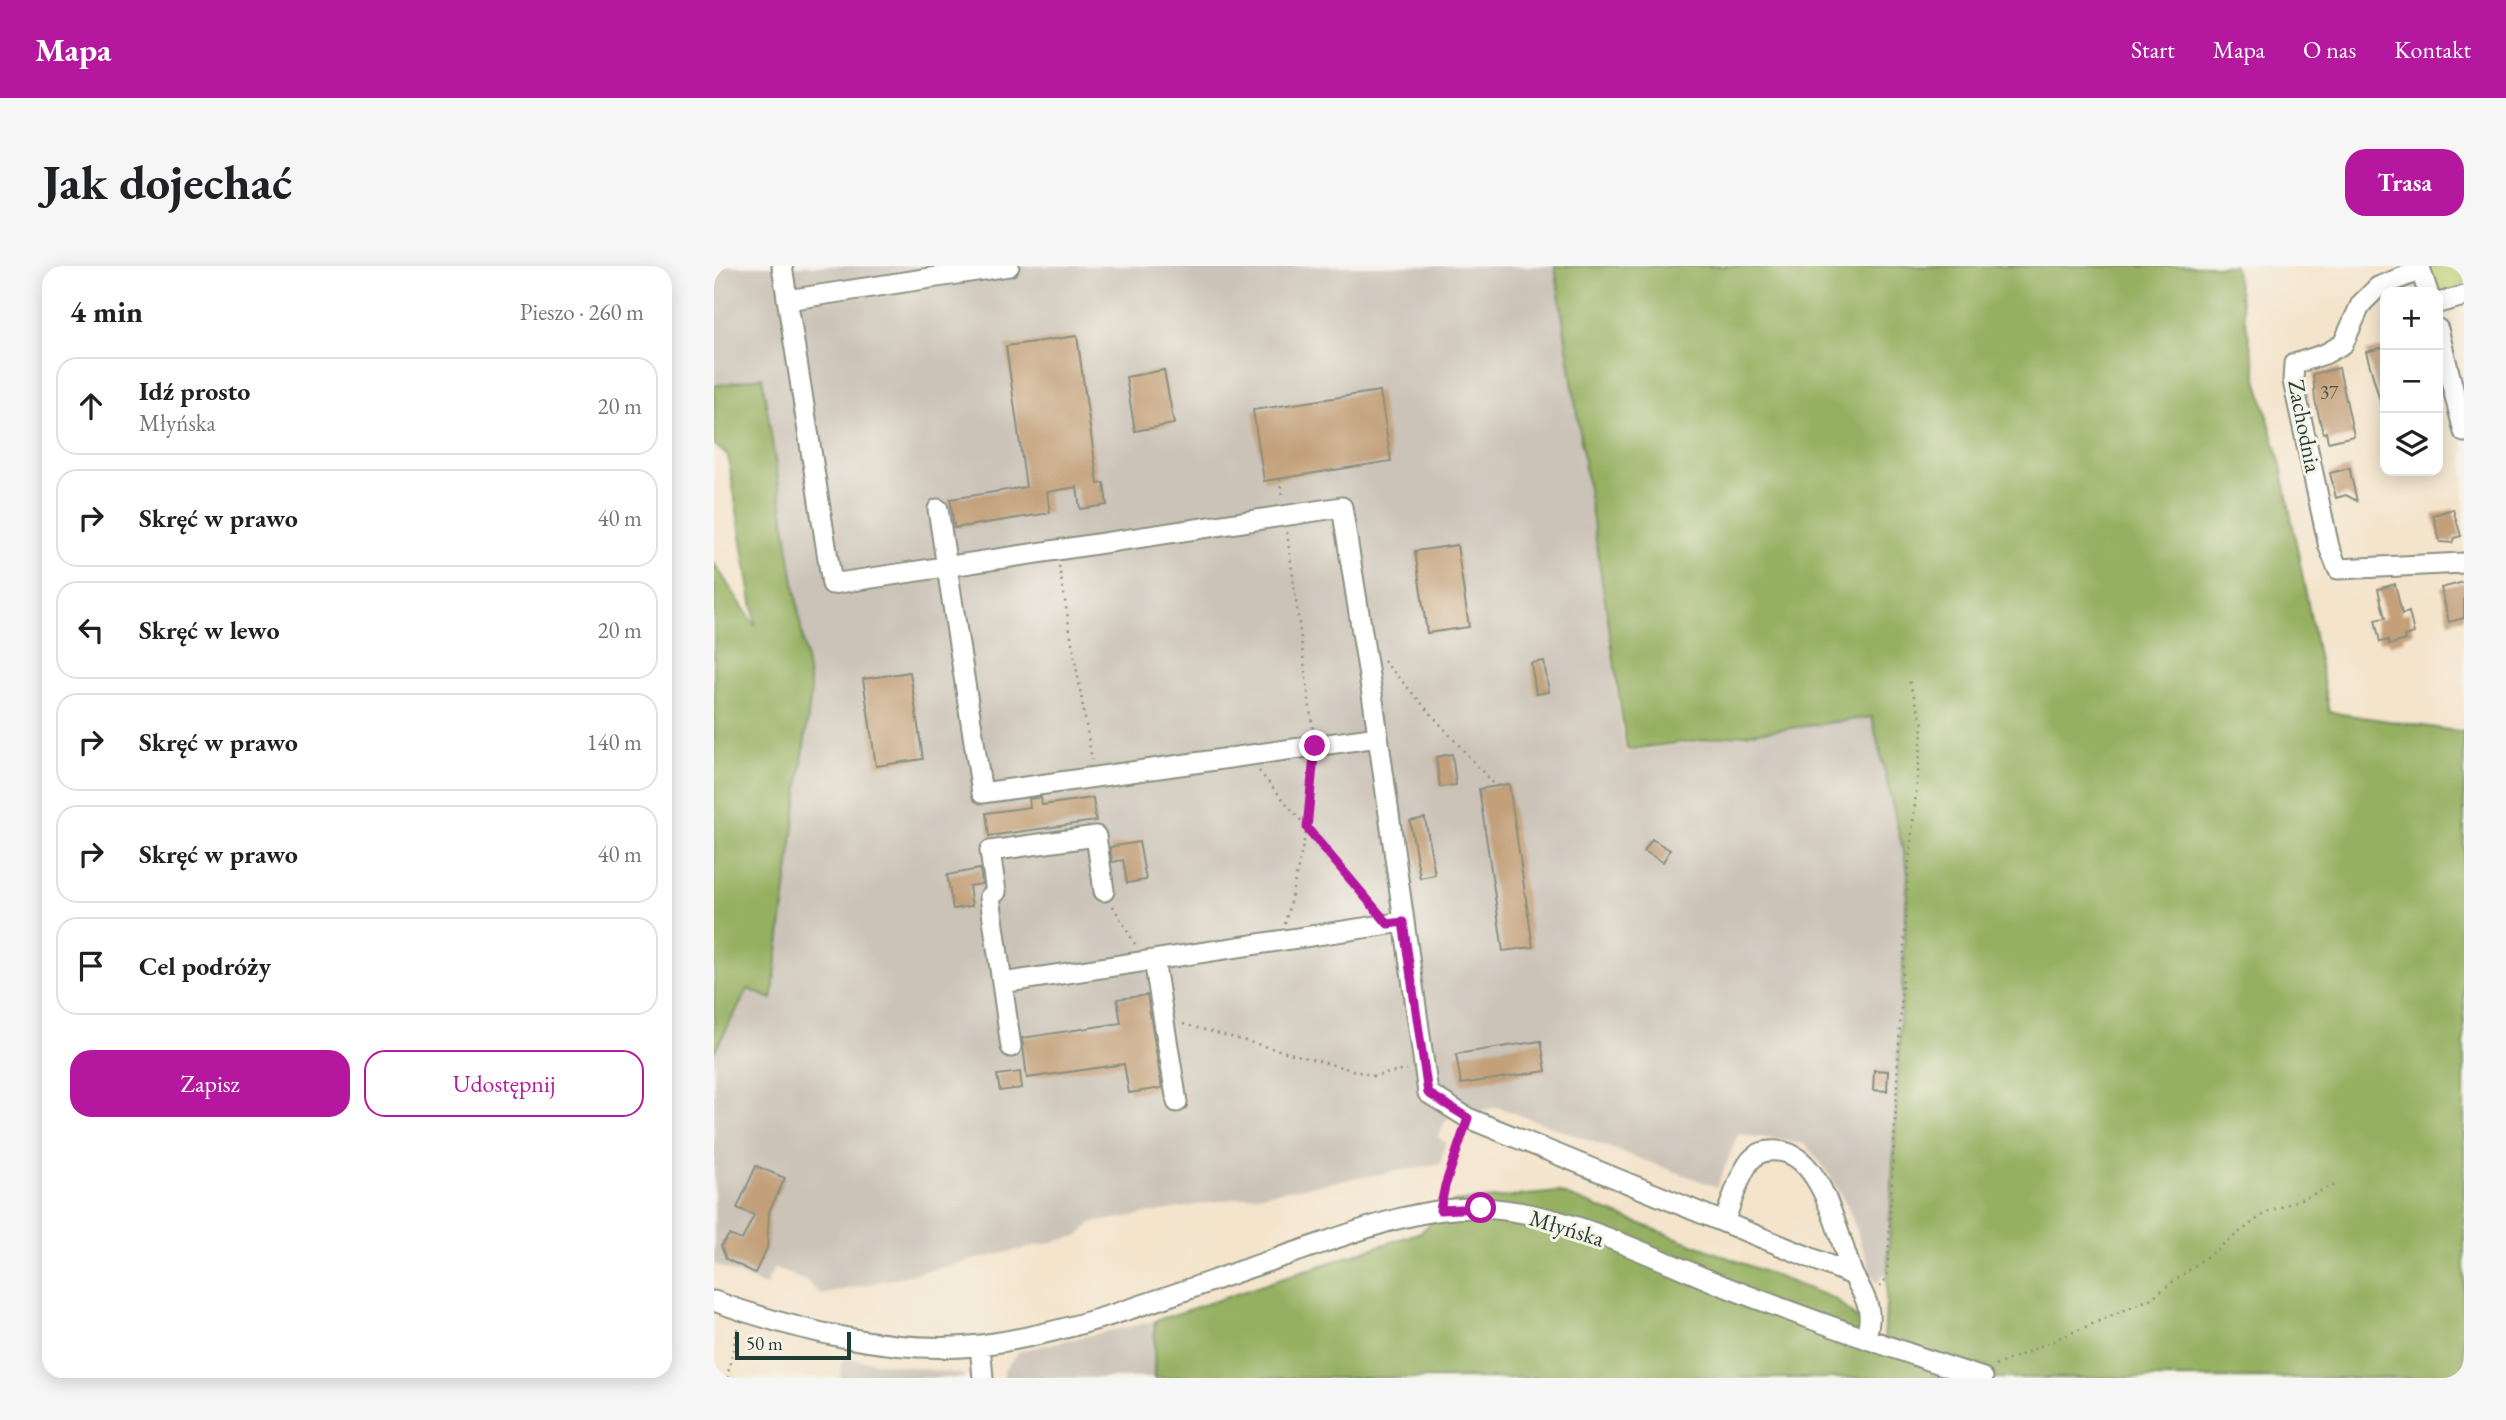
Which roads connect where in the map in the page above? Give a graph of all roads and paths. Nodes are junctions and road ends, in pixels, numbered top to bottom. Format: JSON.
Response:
{"nodes":[{"id":1,"x":782,"y":266,"type":"edge"},
{"id":2,"x":1009,"y":266,"type":"edge"},
{"id":3,"x":2420,"y":268,"type":"edge"},
{"id":4,"x":2426,"y":287,"type":"edge"},
{"id":5,"x":2464,"y":296,"type":"edge"},
{"id":6,"x":788,"y":300,"type":"junction"},
{"id":7,"x":2443,"y":302,"type":"edge"},
{"id":8,"x":2443,"y":349,"type":"edge"},
{"id":9,"x":2464,"y":432,"type":"edge"},
{"id":10,"x":1280,"y":478,"type":"dead end"},
{"id":11,"x":938,"y":509,"type":"dead end"},
{"id":12,"x":1285,"y":515,"type":"junction"},
{"id":13,"x":1056,"y":549,"type":"junction"},
{"id":14,"x":2464,"y":563,"type":"edge"},
{"id":15,"x":947,"y":566,"type":"junction"},
{"id":16,"x":1363,"y":638,"type":"junction"},
{"id":17,"x":1909,"y":681,"type":"dead end"},
{"id":18,"x":1378,"y":737,"type":"junction"},
{"id":19,"x":1315,"y":746,"type":"junction"},
{"id":20,"x":1246,"y":755,"type":"junction"},
{"id":21,"x":1095,"y":777,"type":"junction"},
{"id":22,"x":1495,"y":786,"type":"dead end"},
{"id":23,"x":1307,"y":828,"type":"junction"},
{"id":24,"x":1104,"y":891,"type":"joint"},
{"id":25,"x":1396,"y":923,"type":"junction"},
{"id":26,"x":1281,"y":940,"type":"junction"},
{"id":27,"x":1150,"y":960,"type":"junction"},
{"id":28,"x":1002,"y":983,"type":"junction"},
{"id":29,"x":1163,"y":1019,"type":"junction"},
{"id":30,"x":1011,"y":1047,"type":"dead end"},
{"id":31,"x":1422,"y":1068,"type":"junction"},
{"id":32,"x":1177,"y":1102,"type":"dead end"},
{"id":33,"x":1468,"y":1118,"type":"junction"},
{"id":34,"x":2335,"y":1185,"type":"dead end"},
{"id":35,"x":1440,"y":1210,"type":"junction"},
{"id":36,"x":1724,"y":1222,"type":"junction"},
{"id":37,"x":1853,"y":1275,"type":"junction"},
{"id":38,"x":1887,"y":1277,"type":"dead end"},
{"id":39,"x":714,"y":1301,"type":"edge"},
{"id":40,"x":741,"y":1311,"type":"junction"},
{"id":41,"x":1865,"y":1338,"type":"junction"},
{"id":42,"x":979,"y":1345,"type":"junction"},
{"id":43,"x":727,"y":1378,"type":"edge"},
{"id":44,"x":983,"y":1378,"type":"edge"},
{"id":45,"x":1982,"y":1378,"type":"edge"}],
"edges":[{"from":1,"to":6,"type":"street"},
{"from":2,"to":6,"type":"street"},
{"from":3,"to":4,"type":"street","name":"Zachodnia"},
{"from":3,"to":14,"type":"street","name":"Zachodnia"},
{"from":5,"to":7,"type":"street"},
{"from":6,"to":15,"type":"street"},
{"from":8,"to":9,"type":"street"},
{"from":10,"to":12,"type":"path"},
{"from":11,"to":15,"type":"street"},
{"from":12,"to":13,"type":"street"},
{"from":12,"to":16,"type":"street"},
{"from":12,"to":19,"type":"path"},
{"from":13,"to":15,"type":"street"},
{"from":13,"to":21,"type":"path"},
{"from":15,"to":21,"type":"street"},
{"from":16,"to":18,"type":"street"},
{"from":16,"to":22,"type":"path"},
{"from":17,"to":38,"type":"path"},
{"from":18,"to":19,"type":"street"},
{"from":18,"to":25,"type":"street"},
{"from":19,"to":20,"type":"street"},
{"from":19,"to":23,"type":"path"},
{"from":20,"to":21,"type":"street"},
{"from":20,"to":23,"type":"path"},
{"from":23,"to":25,"type":"path"},
{"from":23,"to":26,"type":"path"},
{"from":24,"to":27,"type":"path"},
{"from":24,"to":28,"type":"street"},
{"from":25,"to":26,"type":"street"},
{"from":25,"to":31,"type":"street"},
{"from":26,"to":27,"type":"street"},
{"from":27,"to":28,"type":"street"},
{"from":27,"to":29,"type":"street"},
{"from":28,"to":30,"type":"street"},
{"from":29,"to":31,"type":"path"},
{"from":29,"to":32,"type":"street"},
{"from":31,"to":33,"type":"street"},
{"from":33,"to":35,"type":"path"},
{"from":33,"to":36,"type":"street"},
{"from":34,"to":45,"type":"path"},
{"from":35,"to":41,"type":"street","name":"Młyńska"},
{"from":35,"to":42,"type":"street","name":"Młyńska"},
{"from":36,"to":37,"type":"street"},
{"from":36,"to":37,"type":"street"},
{"from":37,"to":41,"type":"street"},
{"from":39,"to":40,"type":"street","name":"Młyńska"},
{"from":40,"to":42,"type":"street","name":"Młyńska"},
{"from":40,"to":43,"type":"path"},
{"from":41,"to":45,"type":"street","name":"Młyńska"},
{"from":42,"to":44,"type":"street"}]}
